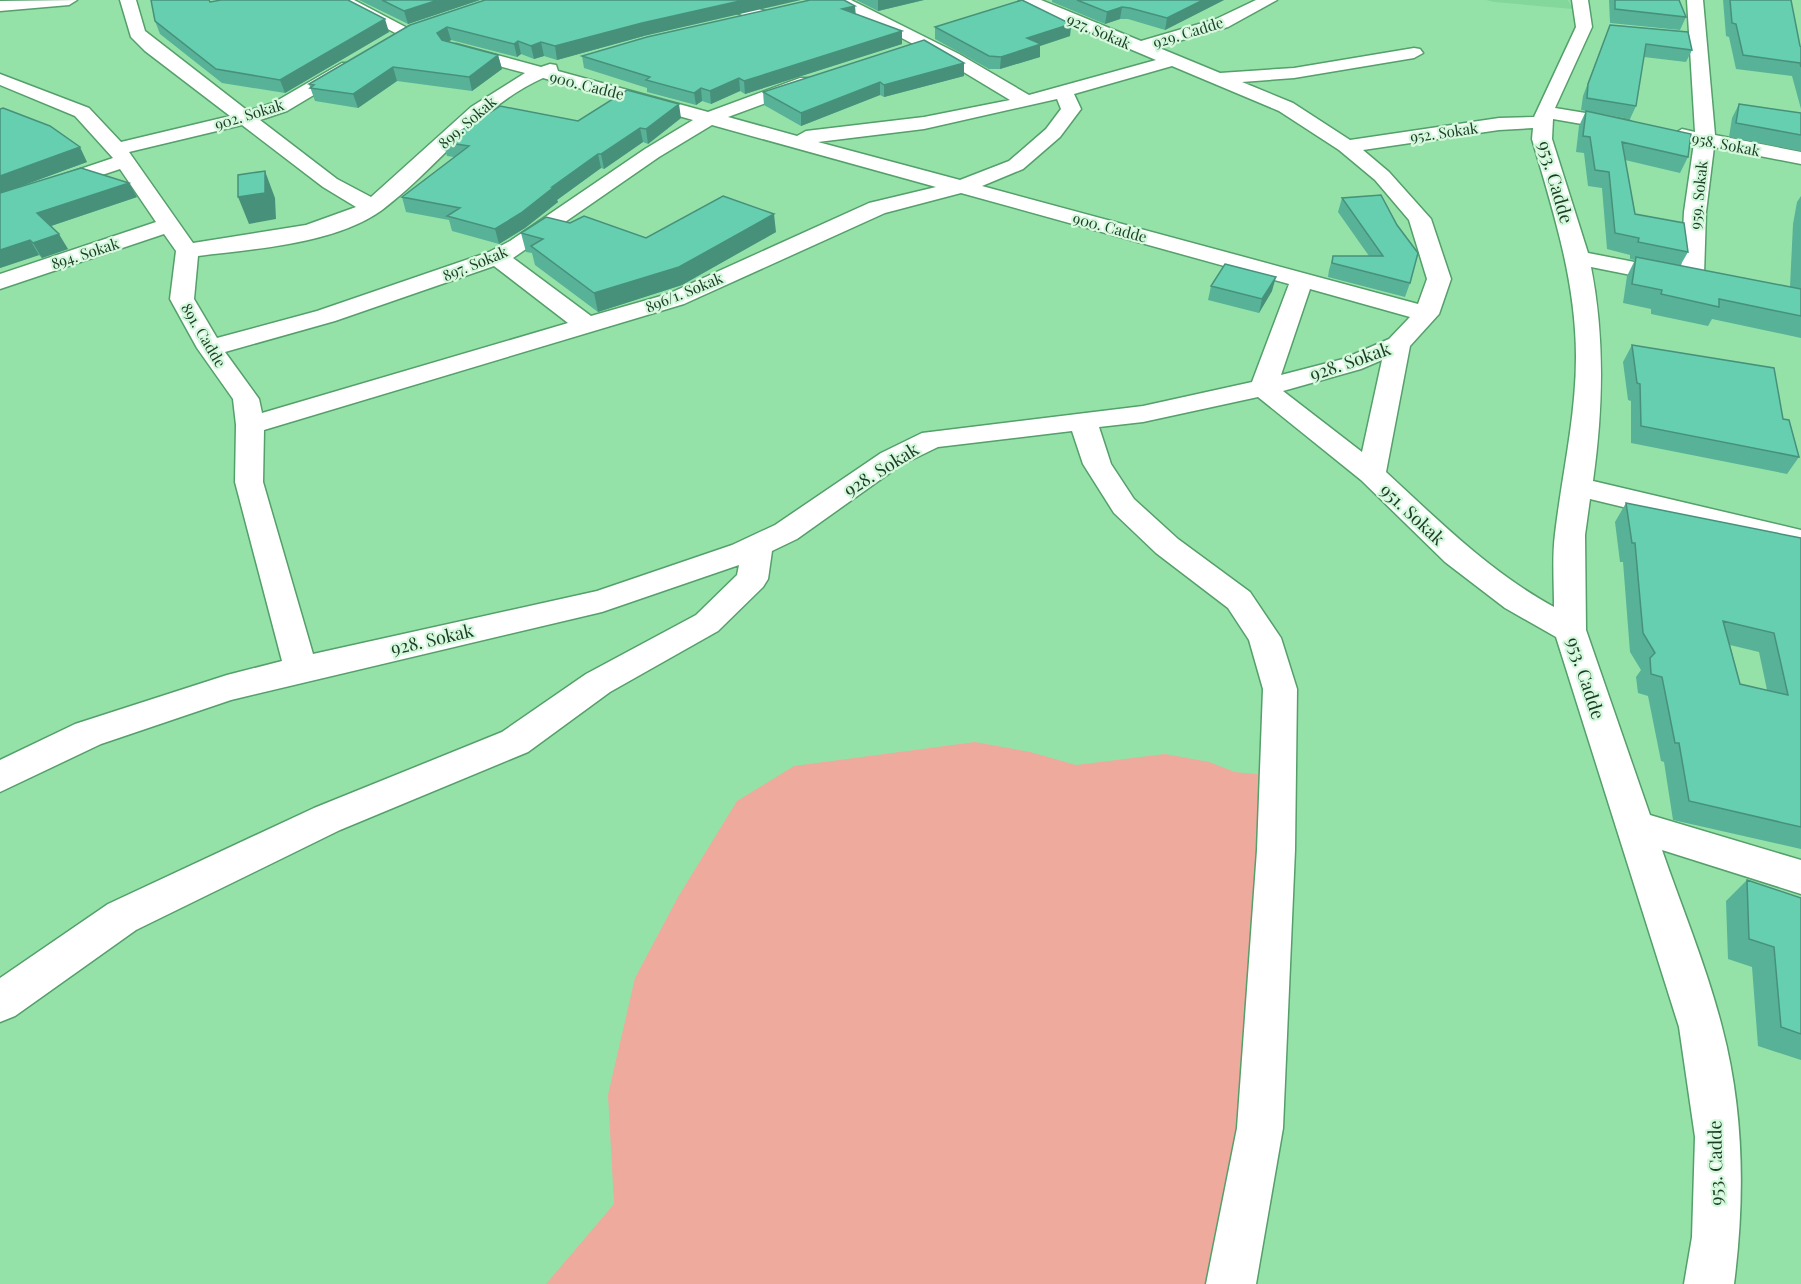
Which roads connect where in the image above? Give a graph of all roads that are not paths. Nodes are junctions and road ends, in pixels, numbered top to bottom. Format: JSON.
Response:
{"nodes":[{"id":1,"x":69,"y":0,"type":"edge"},
{"id":2,"x":128,"y":0,"type":"edge"},
{"id":3,"x":341,"y":0,"type":"edge"},
{"id":4,"x":716,"y":0,"type":"edge"},
{"id":5,"x":1030,"y":0,"type":"edge"},
{"id":6,"x":1269,"y":0,"type":"edge"},
{"id":7,"x":1695,"y":0,"type":"edge"},
{"id":8,"x":831,"y":1,"type":"edge"},
{"id":9,"x":0,"y":6,"type":"edge"},
{"id":10,"x":782,"y":12,"type":"edge"},
{"id":11,"x":762,"y":16,"type":"junction"},
{"id":12,"x":1590,"y":19,"type":"edge"},
{"id":13,"x":730,"y":24,"type":"edge"},
{"id":14,"x":428,"y":25,"type":"edge"},
{"id":15,"x":407,"y":32,"type":"junction"},
{"id":16,"x":388,"y":43,"type":"edge"},
{"id":17,"x":926,"y":44,"type":"junction"},
{"id":18,"x":452,"y":47,"type":"edge"},
{"id":19,"x":1138,"y":47,"type":"junction"},
{"id":20,"x":904,"y":51,"type":"edge"},
{"id":21,"x":1414,"y":53,"type":"dead end"},
{"id":22,"x":359,"y":60,"type":"edge"},
{"id":23,"x":573,"y":62,"type":"dead end"},
{"id":24,"x":1171,"y":62,"type":"junction"},
{"id":25,"x":540,"y":73,"type":"junction"},
{"id":26,"x":827,"y":76,"type":"edge"},
{"id":27,"x":0,"y":79,"type":"edge"},
{"id":28,"x":1214,"y":79,"type":"junction"},
{"id":29,"x":1064,"y":93,"type":"junction"},
{"id":30,"x":51,"y":98,"type":"junction"},
{"id":31,"x":1027,"y":102,"type":"junction"},
{"id":32,"x":21,"y":110,"type":"dead end"},
{"id":33,"x":711,"y":117,"type":"junction"},
{"id":34,"x":1543,"y":117,"type":"junction"},
{"id":35,"x":246,"y":118,"type":"junction"},
{"id":36,"x":792,"y":139,"type":"junction"},
{"id":37,"x":1705,"y":139,"type":"junction"},
{"id":38,"x":1346,"y":146,"type":"junction"},
{"id":39,"x":120,"y":155,"type":"junction"},
{"id":40,"x":1801,"y":158,"type":"edge"},
{"id":41,"x":964,"y":186,"type":"junction"},
{"id":42,"x":0,"y":203,"type":"edge"},
{"id":43,"x":372,"y":207,"type":"junction"},
{"id":44,"x":170,"y":225,"type":"junction"},
{"id":45,"x":187,"y":251,"type":"junction"},
{"id":46,"x":497,"y":257,"type":"junction"},
{"id":47,"x":1578,"y":258,"type":"junction"},
{"id":48,"x":1302,"y":280,"type":"junction"},
{"id":49,"x":1692,"y":280,"type":"junction"},
{"id":50,"x":0,"y":282,"type":"edge"},
{"id":51,"x":1801,"y":302,"type":"edge"},
{"id":52,"x":1427,"y":315,"type":"junction"},
{"id":53,"x":588,"y":326,"type":"junction"},
{"id":54,"x":1398,"y":344,"type":"junction"},
{"id":55,"x":210,"y":348,"type":"junction"},
{"id":56,"x":1263,"y":388,"type":"junction"},
{"id":57,"x":1083,"y":422,"type":"junction"},
{"id":58,"x":250,"y":425,"type":"junction"},
{"id":59,"x":1371,"y":474,"type":"junction"},
{"id":60,"x":1579,"y":487,"type":"junction"},
{"id":61,"x":1801,"y":540,"type":"edge"},
{"id":62,"x":758,"y":545,"type":"junction"},
{"id":63,"x":1570,"y":630,"type":"junction"},
{"id":64,"x":301,"y":669,"type":"junction"},
{"id":65,"x":0,"y":777,"type":"edge"},
{"id":66,"x":1635,"y":826,"type":"junction"},
{"id":67,"x":1801,"y":878,"type":"edge"},
{"id":68,"x":0,"y":1002,"type":"edge"},
{"id":69,"x":1231,"y":1284,"type":"edge"},
{"id":70,"x":1709,"y":1284,"type":"edge"}],
"edges":[{"from":1,"to":9,"type":"street"},
{"from":2,"to":35,"type":"street"},
{"from":3,"to":15,"type":"street"},
{"from":4,"to":11,"type":"street"},
{"from":5,"to":19,"type":"street","name":"927. Sokak"},
{"from":6,"to":19,"type":"street","name":"929. Cadde"},
{"from":7,"to":37,"type":"street","name":"959. Sokak"},
{"from":8,"to":17,"type":"street"},
{"from":10,"to":11,"type":"street"},
{"from":11,"to":13,"type":"street"},
{"from":12,"to":34,"type":"street"},
{"from":14,"to":15,"type":"street"},
{"from":15,"to":16,"type":"street"},
{"from":17,"to":20,"type":"street"},
{"from":17,"to":31,"type":"street"},
{"from":18,"to":25,"type":"street","name":"900. Cadde"},
{"from":19,"to":24,"type":"street","name":"928. Sokak"},
{"from":21,"to":28,"type":"street"},
{"from":22,"to":35,"type":"street","name":"902. Sokak"},
{"from":23,"to":25,"type":"street","name":"899. Sokak"},
{"from":24,"to":28,"type":"street","name":"928. Sokak"},
{"from":24,"to":29,"type":"street","name":"900. Cadde"},
{"from":25,"to":33,"type":"street","name":"900. Cadde"},
{"from":25,"to":43,"type":"street","name":"899. Sokak"},
{"from":26,"to":33,"type":"street","name":"897. Sokak"},
{"from":27,"to":30,"type":"street"},
{"from":28,"to":38,"type":"street","name":"928. Sokak"},
{"from":29,"to":31,"type":"street","name":"900. Cadde"},
{"from":29,"to":41,"type":"street","name":"896/1. Sokak"},
{"from":30,"to":32,"type":"street"},
{"from":30,"to":39,"type":"street"},
{"from":31,"to":36,"type":"street","name":"900. Cadde"},
{"from":33,"to":36,"type":"street","name":"900. Cadde"},
{"from":33,"to":46,"type":"street","name":"897. Sokak"},
{"from":34,"to":37,"type":"street","name":"958. Sokak"},
{"from":34,"to":38,"type":"street","name":"952. Sokak"},
{"from":34,"to":47,"type":"street","name":"953. Cadde"},
{"from":35,"to":39,"type":"street","name":"902. Sokak"},
{"from":35,"to":43,"type":"street"},
{"from":36,"to":41,"type":"street","name":"900. Cadde"},
{"from":37,"to":40,"type":"street","name":"958. Sokak"},
{"from":37,"to":49,"type":"street","name":"959. Sokak"},
{"from":38,"to":52,"type":"street","name":"928. Sokak"},
{"from":39,"to":42,"type":"street","name":"902. Sokak"},
{"from":39,"to":44,"type":"street"},
{"from":41,"to":48,"type":"street","name":"900. Cadde"},
{"from":41,"to":53,"type":"street","name":"896/1. Sokak"},
{"from":43,"to":45,"type":"street","name":"899. Sokak"},
{"from":44,"to":45,"type":"street"},
{"from":44,"to":50,"type":"street","name":"894. Sokak"},
{"from":45,"to":55,"type":"street","name":"891. Cadde"},
{"from":46,"to":53,"type":"street"},
{"from":46,"to":55,"type":"street","name":"897. Sokak"},
{"from":47,"to":49,"type":"street"},
{"from":47,"to":60,"type":"street","name":"953. Cadde"},
{"from":48,"to":52,"type":"street","name":"900. Cadde"},
{"from":48,"to":56,"type":"street"},
{"from":49,"to":51,"type":"street"},
{"from":52,"to":54,"type":"street","name":"928. Sokak"},
{"from":53,"to":58,"type":"street","name":"896/1. Sokak"},
{"from":54,"to":56,"type":"street","name":"928. Sokak"},
{"from":54,"to":59,"type":"street"},
{"from":55,"to":58,"type":"street","name":"891. Cadde"},
{"from":56,"to":57,"type":"street","name":"928. Sokak"},
{"from":56,"to":59,"type":"street","name":"951. Sokak"},
{"from":57,"to":62,"type":"street","name":"928. Sokak"},
{"from":57,"to":69,"type":"street"},
{"from":58,"to":64,"type":"street","name":"891. Cadde"},
{"from":59,"to":63,"type":"street","name":"951. Sokak"},
{"from":60,"to":61,"type":"street"},
{"from":60,"to":63,"type":"street","name":"953. Cadde"},
{"from":62,"to":64,"type":"street","name":"928. Sokak"},
{"from":62,"to":68,"type":"street"},
{"from":63,"to":66,"type":"street","name":"953. Cadde"},
{"from":64,"to":65,"type":"street","name":"928. Sokak"},
{"from":66,"to":67,"type":"street"},
{"from":66,"to":70,"type":"street","name":"953. Cadde"}]}
